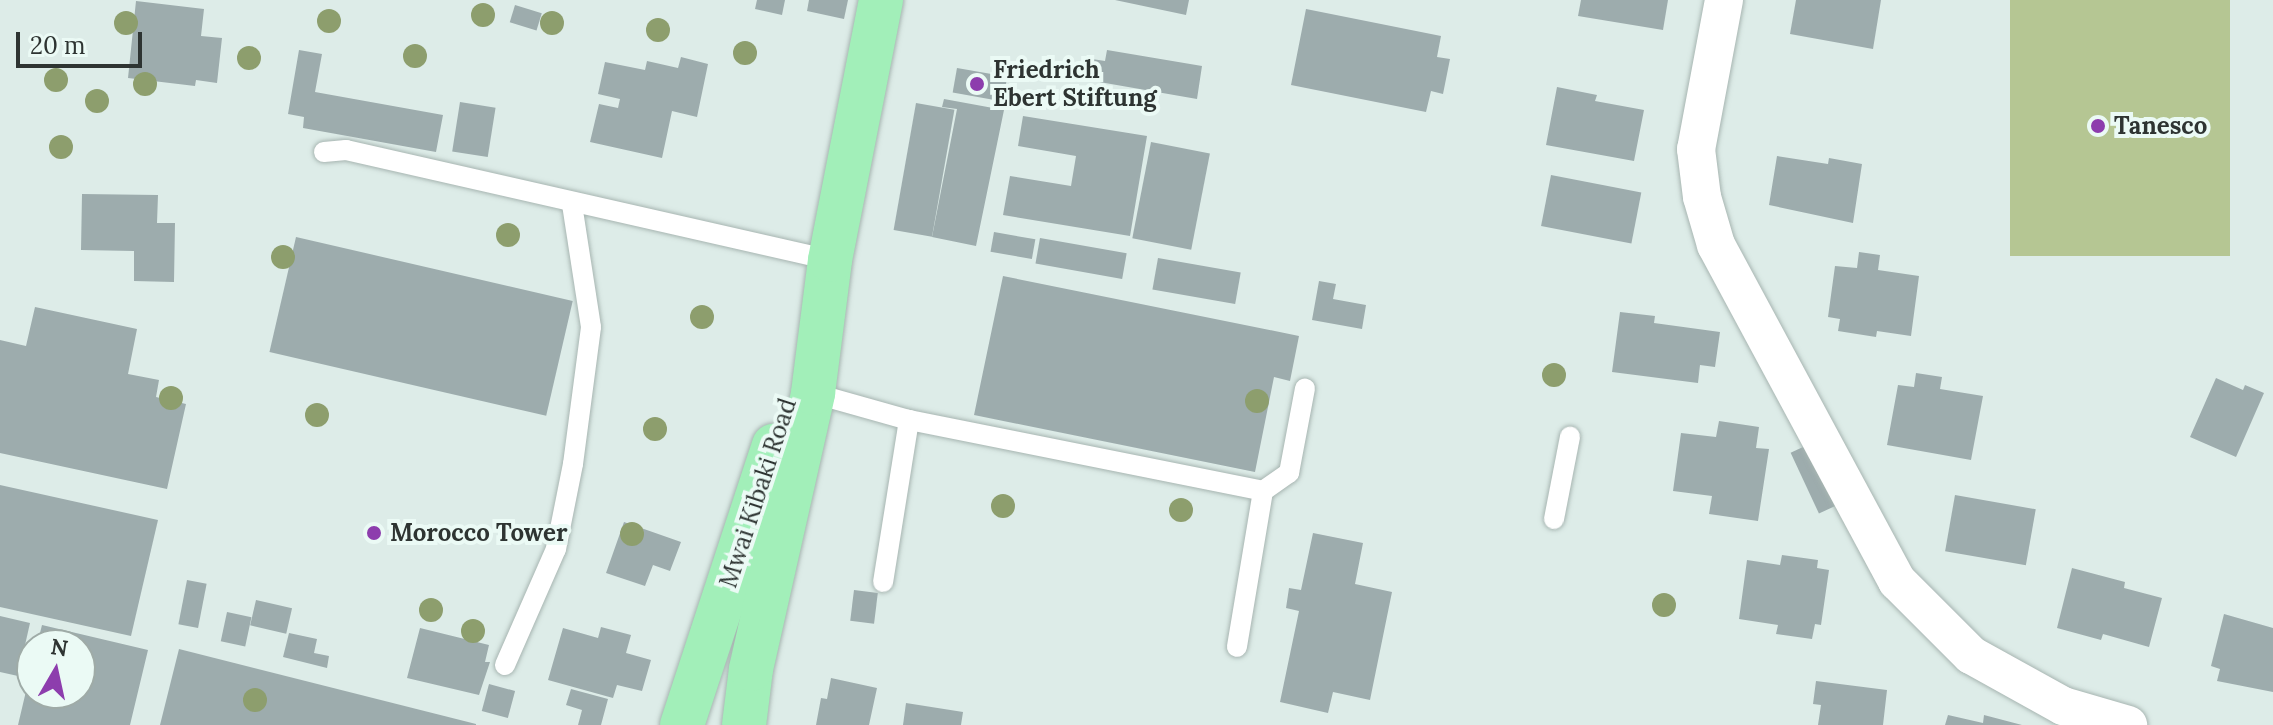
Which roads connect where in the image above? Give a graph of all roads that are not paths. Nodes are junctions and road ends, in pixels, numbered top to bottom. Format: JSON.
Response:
{"nodes":[{"id":1,"x":881,"y":0,"type":"edge"},
{"id":2,"x":1724,"y":0,"type":"edge"},
{"id":3,"x":324,"y":152,"type":"dead end"},
{"id":4,"x":572,"y":204,"type":"junction"},
{"id":5,"x":830,"y":260,"type":"junction"},
{"id":6,"x":1305,"y":388,"type":"dead end"},
{"id":7,"x":813,"y":393,"type":"junction"},
{"id":8,"x":909,"y":420,"type":"junction"},
{"id":9,"x":1570,"y":437,"type":"dead end"},
{"id":10,"x":1263,"y":491,"type":"junction"},
{"id":11,"x":1554,"y":519,"type":"dead end"},
{"id":12,"x":883,"y":582,"type":"dead end"},
{"id":13,"x":1237,"y":647,"type":"dead end"},
{"id":14,"x":505,"y":665,"type":"dead end"},
{"id":15,"x":682,"y":725,"type":"edge"},
{"id":16,"x":744,"y":725,"type":"edge"},
{"id":17,"x":2128,"y":725,"type":"edge"}],
"edges":[{"from":1,"to":5,"type":"main road","name":"Mwai Kibaki Road"},
{"from":2,"to":17,"type":"street"},
{"from":3,"to":4,"type":"lane"},
{"from":4,"to":5,"type":"lane"},
{"from":4,"to":14,"type":"lane"},
{"from":5,"to":7,"type":"main road","name":"Mwai Kibaki Road"},
{"from":5,"to":15,"type":"main road","name":"Mwai Kibaki Road"},
{"from":6,"to":10,"type":"lane"},
{"from":7,"to":8,"type":"lane"},
{"from":7,"to":16,"type":"main road","name":"Mwai Kibaki Road"},
{"from":8,"to":10,"type":"lane"},
{"from":8,"to":12,"type":"lane"},
{"from":9,"to":11,"type":"lane"},
{"from":10,"to":13,"type":"lane"}]}
